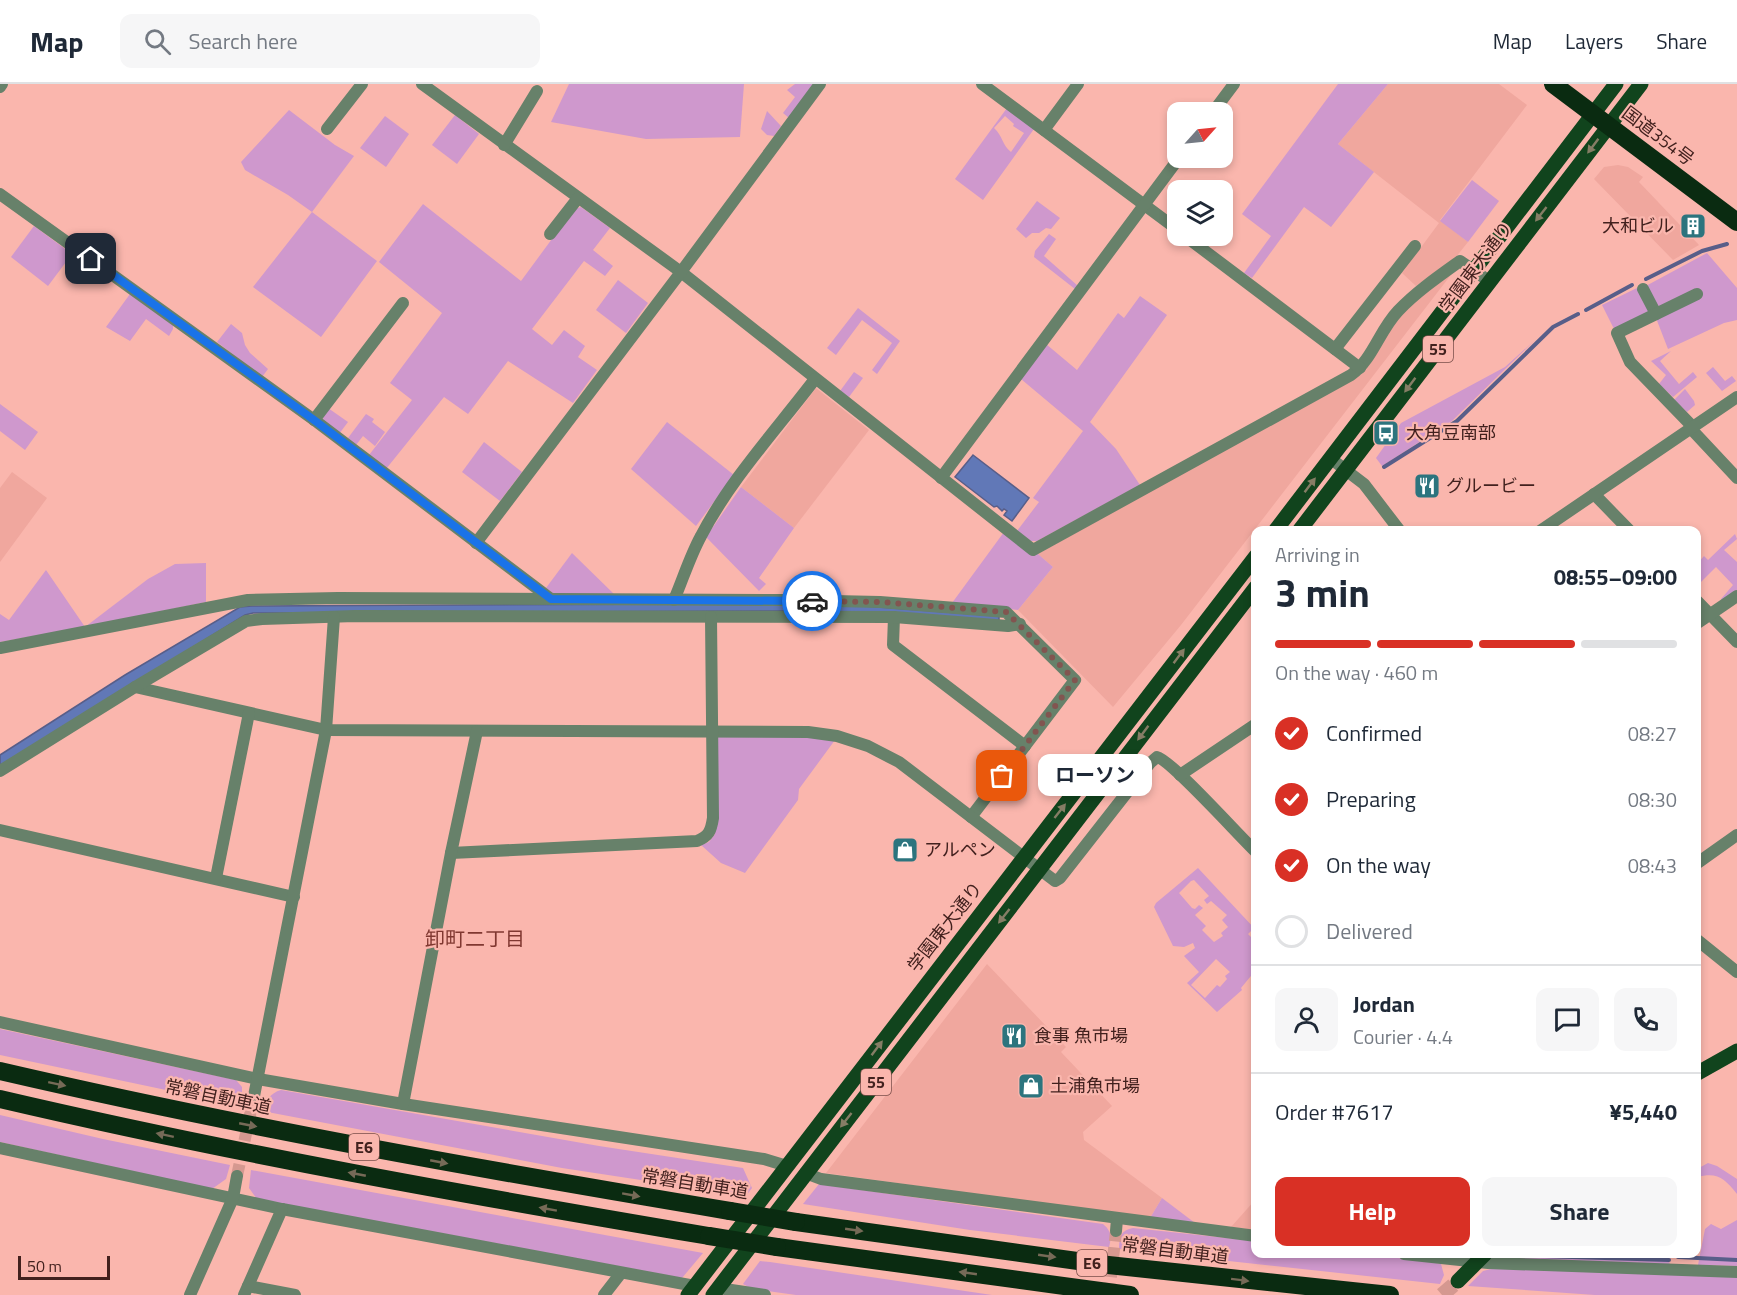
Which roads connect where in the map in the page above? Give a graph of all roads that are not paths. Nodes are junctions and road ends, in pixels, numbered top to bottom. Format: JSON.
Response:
{"nodes":[{"id":1,"x":362,"y":84,"type":"edge"},
{"id":2,"x":422,"y":84,"type":"edge"},
{"id":3,"x":820,"y":84,"type":"edge"},
{"id":4,"x":982,"y":84,"type":"edge"},
{"id":5,"x":1078,"y":84,"type":"edge"},
{"id":6,"x":1234,"y":84,"type":"edge"},
{"id":7,"x":1553,"y":84,"type":"edge"},
{"id":8,"x":1616,"y":84,"type":"edge"},
{"id":9,"x":1641,"y":84,"type":"edge"},
{"id":10,"x":537,"y":91,"type":"dead end"},
{"id":11,"x":1220,"y":102,"type":"edge"},
{"id":12,"x":1593,"y":113,"type":"junction"},
{"id":13,"x":1609,"y":125,"type":"junction"},
{"id":14,"x":327,"y":129,"type":"dead end"},
{"id":15,"x":1044,"y":130,"type":"junction"},
{"id":16,"x":504,"y":145,"type":"junction"},
{"id":17,"x":1172,"y":168,"type":"edge"},
{"id":18,"x":0,"y":194,"type":"edge"},
{"id":19,"x":578,"y":198,"type":"junction"},
{"id":20,"x":1144,"y":205,"type":"junction"},
{"id":21,"x":1167,"y":222,"type":"edge"},
{"id":22,"x":1737,"y":222,"type":"edge"},
{"id":23,"x":550,"y":234,"type":"dead end"},
{"id":24,"x":1198,"y":246,"type":"edge"},
{"id":25,"x":1415,"y":246,"type":"dead end"},
{"id":26,"x":1474,"y":270,"type":"junction"},
{"id":27,"x":681,"y":272,"type":"junction"},
{"id":28,"x":1489,"y":281,"type":"junction"},
{"id":29,"x":1643,"y":289,"type":"dead end"},
{"id":30,"x":1697,"y":294,"type":"dead end"},
{"id":31,"x":403,"y":303,"type":"dead end"},
{"id":32,"x":1656,"y":314,"type":"junction"},
{"id":33,"x":1335,"y":348,"type":"junction"},
{"id":34,"x":1360,"y":368,"type":"junction"},
{"id":35,"x":815,"y":379,"type":"junction"},
{"id":36,"x":1737,"y":398,"type":"edge"},
{"id":37,"x":314,"y":420,"type":"junction"},
{"id":38,"x":1692,"y":427,"type":"junction"},
{"id":39,"x":1330,"y":458,"type":"junction"},
{"id":40,"x":1346,"y":470,"type":"junction"},
{"id":41,"x":941,"y":478,"type":"junction"},
{"id":42,"x":1737,"y":478,"type":"edge"},
{"id":43,"x":1594,"y":494,"type":"junction"},
{"id":44,"x":1279,"y":526,"type":"edge"},
{"id":45,"x":1303,"y":526,"type":"edge"},
{"id":46,"x":1396,"y":526,"type":"edge"},
{"id":47,"x":1547,"y":526,"type":"edge"},
{"id":48,"x":1625,"y":526,"type":"edge"},
{"id":49,"x":476,"y":543,"type":"junction"},
{"id":50,"x":1251,"y":563,"type":"edge"},
{"id":51,"x":1251,"y":594,"type":"edge"},
{"id":52,"x":1737,"y":596,"type":"edge"},
{"id":53,"x":551,"y":599,"type":"junction"},
{"id":54,"x":674,"y":600,"type":"junction"},
{"id":55,"x":1701,"y":605,"type":"edge"},
{"id":56,"x":1710,"y":615,"type":"junction"},
{"id":57,"x":711,"y":616,"type":"junction"},
{"id":58,"x":334,"y":617,"type":"junction"},
{"id":59,"x":894,"y":617,"type":"junction"},
{"id":60,"x":1701,"y":621,"type":"edge"},
{"id":61,"x":1020,"y":624,"type":"junction"},
{"id":62,"x":1737,"y":642,"type":"edge"},
{"id":63,"x":0,"y":648,"type":"edge"},
{"id":64,"x":135,"y":687,"type":"junction"},
{"id":65,"x":249,"y":714,"type":"junction"},
{"id":66,"x":1251,"y":727,"type":"edge"},
{"id":67,"x":326,"y":730,"type":"junction"},
{"id":68,"x":477,"y":731,"type":"junction"},
{"id":69,"x":713,"y":731,"type":"junction"},
{"id":70,"x":1025,"y":746,"type":"junction"},
{"id":71,"x":0,"y":771,"type":"edge"},
{"id":72,"x":1180,"y":775,"type":"junction"},
{"id":73,"x":970,"y":817,"type":"junction"},
{"id":74,"x":0,"y":830,"type":"edge"},
{"id":75,"x":1737,"y":835,"type":"edge"},
{"id":76,"x":1251,"y":847,"type":"edge"},
{"id":77,"x":451,"y":853,"type":"junction"},
{"id":78,"x":1024,"y":858,"type":"junction"},
{"id":79,"x":1701,"y":860,"type":"edge"},
{"id":80,"x":1040,"y":870,"type":"junction"},
{"id":81,"x":216,"y":878,"type":"junction"},
{"id":82,"x":294,"y":897,"type":"junction"},
{"id":83,"x":1701,"y":943,"type":"edge"},
{"id":84,"x":1737,"y":972,"type":"edge"},
{"id":85,"x":915,"y":998,"type":"junction"},
{"id":86,"x":931,"y":1010,"type":"junction"},
{"id":87,"x":0,"y":1022,"type":"edge"},
{"id":88,"x":1737,"y":1051,"type":"edge"},
{"id":89,"x":0,"y":1071,"type":"edge"},
{"id":90,"x":1701,"y":1071,"type":"edge"},
{"id":91,"x":258,"y":1079,"type":"junction"},
{"id":92,"x":254,"y":1096,"type":"tunnel mouth"},
{"id":93,"x":0,"y":1099,"type":"edge"},
{"id":94,"x":403,"y":1104,"type":"junction"},
{"id":95,"x":0,"y":1148,"type":"edge"},
{"id":96,"x":787,"y":1166,"type":"junction"},
{"id":97,"x":805,"y":1173,"type":"junction"},
{"id":98,"x":237,"y":1176,"type":"tunnel mouth"},
{"id":99,"x":233,"y":1198,"type":"junction"},
{"id":100,"x":282,"y":1209,"type":"junction"},
{"id":101,"x":1251,"y":1236,"type":"edge"},
{"id":102,"x":1481,"y":1258,"type":"edge"},
{"id":103,"x":1737,"y":1272,"type":"edge"},
{"id":104,"x":621,"y":1273,"type":"junction"},
{"id":105,"x":1458,"y":1281,"type":"tunnel mouth"},
{"id":106,"x":692,"y":1290,"type":"edge"},
{"id":107,"x":246,"y":1291,"type":"edge"},
{"id":108,"x":716,"y":1292,"type":"edge"},
{"id":109,"x":190,"y":1295,"type":"edge"},
{"id":110,"x":295,"y":1295,"type":"edge"},
{"id":111,"x":604,"y":1295,"type":"edge"},
{"id":112,"x":765,"y":1295,"type":"edge"},
{"id":113,"x":1130,"y":1295,"type":"edge"},
{"id":114,"x":1390,"y":1295,"type":"edge"}],
"edges":[{"from":1,"to":14,"type":"street"},
{"from":2,"to":16,"type":"street"},
{"from":3,"to":27,"type":"street"},
{"from":4,"to":15,"type":"street"},
{"from":5,"to":15,"type":"street"},
{"from":6,"to":11,"type":"street"},
{"from":7,"to":12,"type":"highway","name":"国道354号"},
{"from":8,"to":12,"type":"main road","name":"学園東大通り","number":"55"},
{"from":9,"to":13,"type":"main road","name":"学園東大通り","number":"55"},
{"from":10,"to":16,"type":"street"},
{"from":12,"to":13,"type":"highway","name":"国道354号"},
{"from":12,"to":26,"type":"main road","name":"学園東大通り","number":"55"},
{"from":13,"to":22,"type":"highway","name":"国道354号"},
{"from":13,"to":28,"type":"main road","name":"学園東大通り","number":"55","one_way":true},
{"from":15,"to":20,"type":"street"},
{"from":16,"to":19,"type":"street"},
{"from":17,"to":20,"type":"street"},
{"from":18,"to":37,"type":"street"},
{"from":19,"to":23,"type":"street"},
{"from":19,"to":27,"type":"street"},
{"from":20,"to":21,"type":"street"},
{"from":20,"to":41,"type":"street"},
{"from":24,"to":33,"type":"street"},
{"from":25,"to":33,"type":"street"},
{"from":26,"to":28,"type":"street"},
{"from":26,"to":34,"type":"street"},
{"from":26,"to":39,"type":"main road","name":"学園東大通り","number":"55"},
{"from":27,"to":35,"type":"street"},
{"from":27,"to":49,"type":"street"},
{"from":28,"to":40,"type":"main road","name":"学園東大通り","number":"55","one_way":true},
{"from":29,"to":32,"type":"street"},
{"from":30,"to":32,"type":"street"},
{"from":31,"to":37,"type":"street"},
{"from":32,"to":38,"type":"street"},
{"from":33,"to":34,"type":"street"},
{"from":34,"to":41,"type":"street"},
{"from":35,"to":41,"type":"street"},
{"from":35,"to":54,"type":"street"},
{"from":36,"to":38,"type":"street"},
{"from":37,"to":49,"type":"street"},
{"from":38,"to":42,"type":"street"},
{"from":38,"to":43,"type":"street"},
{"from":39,"to":40,"type":"street"},
{"from":44,"to":39,"type":"main road","name":"学園東大通り","number":"55","one_way":true},
{"from":40,"to":45,"type":"main road","name":"学園東大通り","number":"55"},
{"from":40,"to":46,"type":"street"},
{"from":43,"to":47,"type":"street"},
{"from":43,"to":48,"type":"street"},
{"from":49,"to":53,"type":"street"},
{"from":78,"to":50,"type":"main road","name":"学園東大通り","number":"55","one_way":true},
{"from":51,"to":80,"type":"main road","number":"55","one_way":true},
{"from":52,"to":56,"type":"street"},
{"from":53,"to":54,"type":"street"},
{"from":53,"to":63,"type":"street"},
{"from":54,"to":61,"type":"street"},
{"from":55,"to":56,"type":"street"},
{"from":56,"to":60,"type":"street"},
{"from":56,"to":62,"type":"street"},
{"from":57,"to":58,"type":"street"},
{"from":57,"to":59,"type":"street"},
{"from":57,"to":69,"type":"street"},
{"from":58,"to":64,"type":"street"},
{"from":58,"to":67,"type":"street"},
{"from":59,"to":61,"type":"street"},
{"from":59,"to":70,"type":"street"},
{"from":61,"to":70,"type":"street"},
{"from":64,"to":65,"type":"street"},
{"from":64,"to":71,"type":"street"},
{"from":65,"to":67,"type":"street"},
{"from":65,"to":81,"type":"street"},
{"from":66,"to":72,"type":"street"},
{"from":67,"to":68,"type":"street"},
{"from":67,"to":82,"type":"street"},
{"from":68,"to":69,"type":"street"},
{"from":68,"to":77,"type":"street"},
{"from":69,"to":73,"type":"street"},
{"from":69,"to":77,"type":"street"},
{"from":70,"to":73,"type":"street"},
{"from":72,"to":76,"type":"street"},
{"from":72,"to":80,"type":"street"},
{"from":73,"to":78,"type":"street"},
{"from":74,"to":81,"type":"street"},
{"from":75,"to":79,"type":"street"},
{"from":77,"to":94,"type":"street"},
{"from":78,"to":80,"type":"street"},
{"from":78,"to":85,"type":"main road","name":"学園東大通り","number":"55"},
{"from":80,"to":86,"type":"main road","number":"55","one_way":true},
{"from":81,"to":82,"type":"street"},
{"from":82,"to":91,"type":"street"},
{"from":83,"to":84,"type":"street"},
{"from":85,"to":86,"type":"street"},
{"from":96,"to":85,"type":"main road","name":"学園東大通り","number":"55","one_way":true},
{"from":86,"to":97,"type":"main road","number":"55","one_way":true},
{"from":87,"to":91,"type":"street"},
{"from":88,"to":90,"type":"main road"},
{"from":89,"to":114,"type":"highway","name":"常磐自動車道","number":"E6","one_way":true,"bridge":true},
{"from":91,"to":92,"type":"street"},
{"from":91,"to":94,"type":"street"},
{"from":113,"to":93,"type":"highway","number":"E6","one_way":true,"bridge":true},
{"from":94,"to":96,"type":"street"},
{"from":95,"to":99,"type":"street"},
{"from":96,"to":106,"type":"main road","name":"学園東大通り","number":"55"},
{"from":97,"to":101,"type":"street"},
{"from":97,"to":108,"type":"main road","number":"55"},
{"from":98,"to":99,"type":"street"},
{"from":99,"to":100,"type":"street"},
{"from":99,"to":109,"type":"street"},
{"from":100,"to":104,"type":"street"},
{"from":100,"to":107,"type":"street"},
{"from":102,"to":103,"type":"street"},
{"from":102,"to":105,"type":"main road"},
{"from":104,"to":106,"type":"street"},
{"from":104,"to":111,"type":"street"},
{"from":107,"to":110,"type":"street"},
{"from":108,"to":112,"type":"street"}]}
